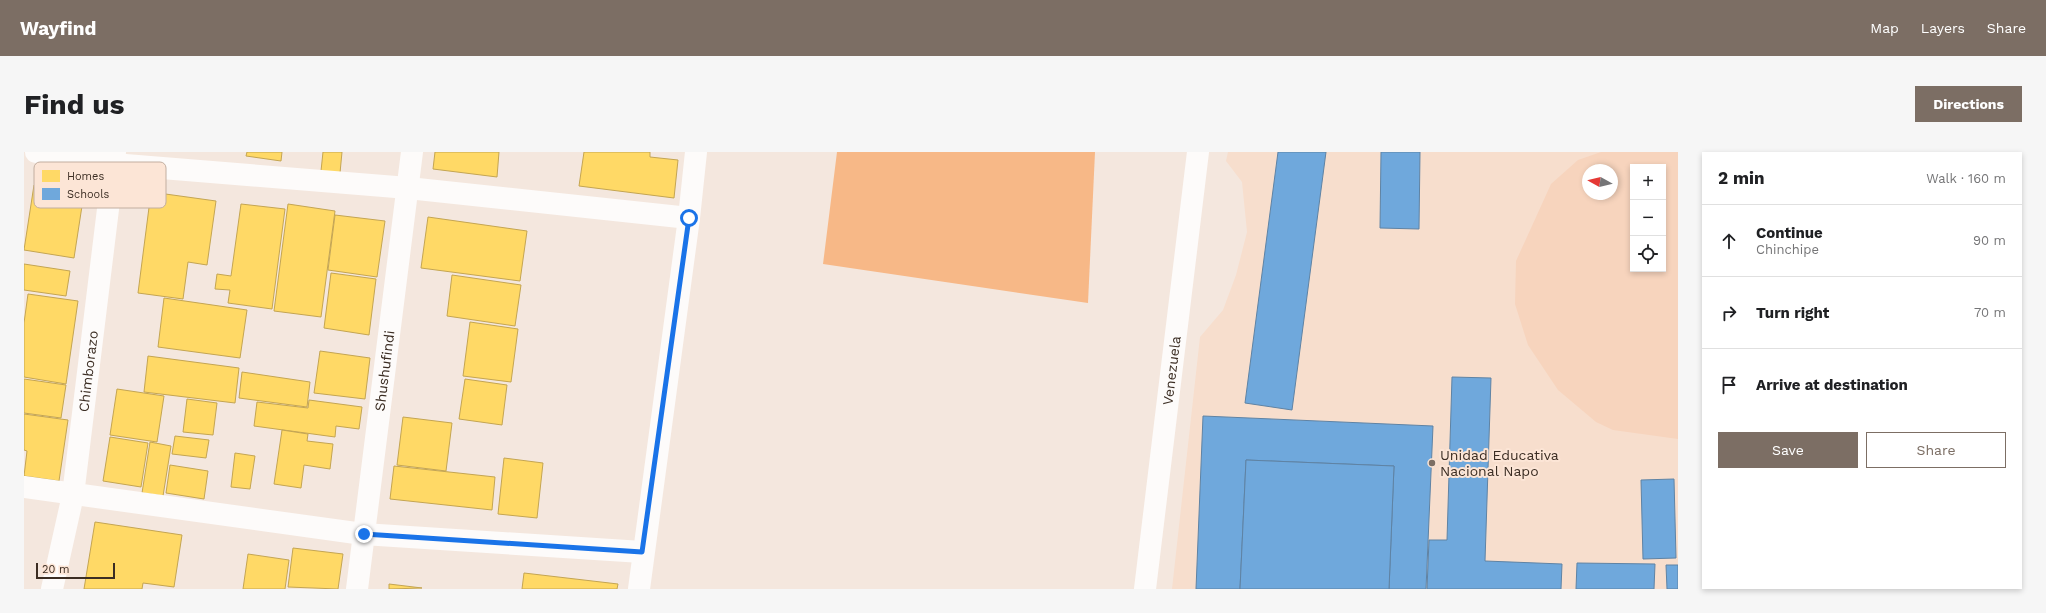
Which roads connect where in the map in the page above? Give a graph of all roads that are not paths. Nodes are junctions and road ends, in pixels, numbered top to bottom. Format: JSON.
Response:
{"nodes":[{"id":1,"x":36,"y":152,"type":"edge"},
{"id":2,"x":412,"y":152,"type":"edge"},
{"id":3,"x":696,"y":152,"type":"edge"},
{"id":4,"x":1198,"y":152,"type":"edge"},
{"id":5,"x":114,"y":158,"type":"edge"},
{"id":6,"x":153,"y":162,"type":"edge"},
{"id":7,"x":166,"y":163,"type":"edge"},
{"id":8,"x":408,"y":188,"type":"junction"},
{"id":9,"x":108,"y":208,"type":"edge"},
{"id":10,"x":689,"y":218,"type":"junction"},
{"id":11,"x":24,"y":488,"type":"edge"},
{"id":12,"x":73,"y":495,"type":"junction"},
{"id":13,"x":364,"y":534,"type":"junction"},
{"id":14,"x":642,"y":552,"type":"junction"},
{"id":15,"x":52,"y":589,"type":"edge"},
{"id":16,"x":357,"y":589,"type":"edge"},
{"id":17,"x":639,"y":589,"type":"edge"},
{"id":18,"x":1145,"y":589,"type":"edge"}],
"edges":[{"from":1,"to":5,"type":"street"},
{"from":2,"to":8,"type":"street","name":"Shushufindi"},
{"from":3,"to":10,"type":"street"},
{"from":4,"to":18,"type":"street","name":"Venezuela"},
{"from":5,"to":6,"type":"street"},
{"from":7,"to":8,"type":"street"},
{"from":8,"to":10,"type":"street"},
{"from":8,"to":13,"type":"street","name":"Shushufindi"},
{"from":9,"to":12,"type":"street","name":"Chimborazo"},
{"from":10,"to":14,"type":"street"},
{"from":11,"to":12,"type":"street"},
{"from":12,"to":13,"type":"street"},
{"from":12,"to":15,"type":"street","name":"Chimborazo"},
{"from":13,"to":14,"type":"street"},
{"from":13,"to":16,"type":"street","name":"Shushufindi"},
{"from":14,"to":17,"type":"street"}]}
